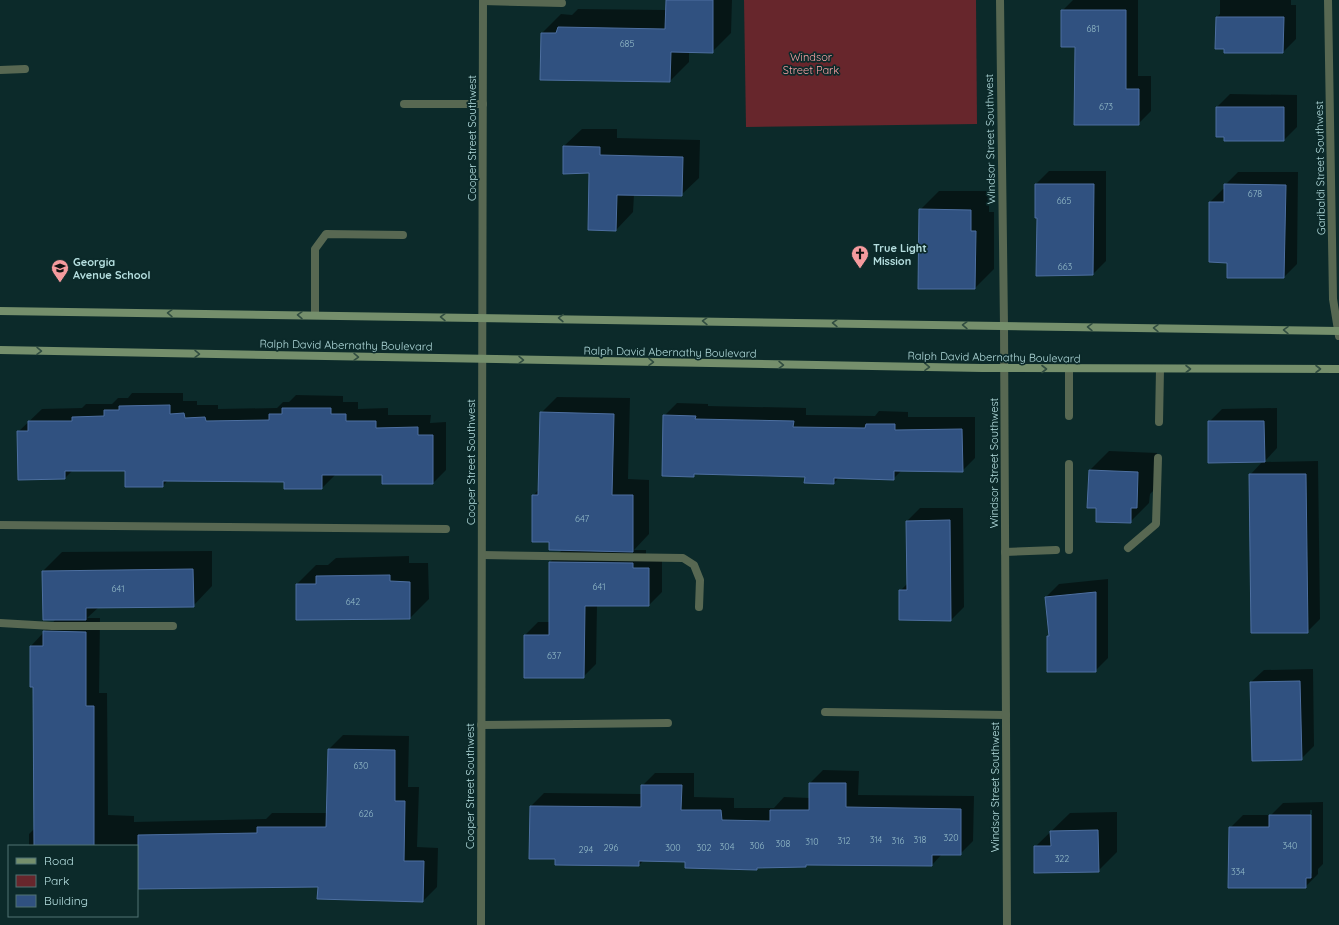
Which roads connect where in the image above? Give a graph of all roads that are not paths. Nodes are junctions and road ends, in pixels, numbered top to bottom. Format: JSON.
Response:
{"nodes":[{"id":1,"x":483,"y":0,"type":"edge"},
{"id":2,"x":1000,"y":0,"type":"edge"},
{"id":3,"x":1328,"y":0,"type":"edge"},
{"id":4,"x":562,"y":3,"type":"dead end"},
{"id":5,"x":25,"y":69,"type":"dead end"},
{"id":6,"x":0,"y":70,"type":"edge"},
{"id":7,"x":404,"y":104,"type":"dead end"},
{"id":8,"x":483,"y":104,"type":"junction"},
{"id":9,"x":403,"y":235,"type":"dead end"},
{"id":10,"x":0,"y":311,"type":"edge"},
{"id":11,"x":315,"y":315,"type":"junction"},
{"id":12,"x":482,"y":317,"type":"junction"},
{"id":13,"x":1004,"y":326,"type":"junction"},
{"id":14,"x":1339,"y":333,"type":"edge"},
{"id":15,"x":0,"y":350,"type":"edge"},
{"id":16,"x":482,"y":359,"type":"junction"},
{"id":17,"x":1005,"y":368,"type":"junction"},
{"id":18,"x":1069,"y":369,"type":"junction"},
{"id":19,"x":1160,"y":369,"type":"junction"},
{"id":20,"x":1339,"y":369,"type":"edge"},
{"id":21,"x":1069,"y":416,"type":"dead end"},
{"id":22,"x":1159,"y":422,"type":"dead end"},
{"id":23,"x":1158,"y":458,"type":"dead end"},
{"id":24,"x":1069,"y":464,"type":"dead end"},
{"id":25,"x":0,"y":525,"type":"edge"},
{"id":26,"x":446,"y":529,"type":"dead end"},
{"id":27,"x":1128,"y":548,"type":"dead end"},
{"id":28,"x":1056,"y":550,"type":"dead end"},
{"id":29,"x":1069,"y":550,"type":"dead end"},
{"id":30,"x":1006,"y":552,"type":"junction"},
{"id":31,"x":482,"y":555,"type":"junction"},
{"id":32,"x":699,"y":607,"type":"dead end"},
{"id":33,"x":0,"y":623,"type":"edge"},
{"id":34,"x":173,"y":626,"type":"dead end"},
{"id":35,"x":825,"y":712,"type":"dead end"},
{"id":36,"x":1006,"y":715,"type":"junction"},
{"id":37,"x":668,"y":723,"type":"dead end"},
{"id":38,"x":481,"y":724,"type":"junction"},
{"id":39,"x":481,"y":925,"type":"edge"},
{"id":40,"x":1007,"y":925,"type":"edge"}],
"edges":[{"from":1,"to":4,"type":"street"},
{"from":1,"to":8,"type":"street","name":"Cooper Street Southwest"},
{"from":2,"to":13,"type":"street","name":"Windsor Street Southwest"},
{"from":3,"to":14,"type":"street","name":"Garibaldi Street Southwest"},
{"from":5,"to":6,"type":"street"},
{"from":7,"to":8,"type":"street"},
{"from":8,"to":12,"type":"street","name":"Cooper Street Southwest"},
{"from":9,"to":11,"type":"street"},
{"from":11,"to":10,"type":"main road","one_way":true},
{"from":12,"to":11,"type":"main road","one_way":true},
{"from":13,"to":12,"type":"main road","one_way":true},
{"from":12,"to":16,"type":"street","name":"Cooper Street Southwest"},
{"from":14,"to":13,"type":"main road","one_way":true},
{"from":13,"to":17,"type":"street","name":"Windsor Street Southwest"},
{"from":15,"to":16,"type":"main road","name":"Ralph David Abernathy Boulevard","one_way":true},
{"from":16,"to":17,"type":"main road","name":"Ralph David Abernathy Boulevard","one_way":true},
{"from":16,"to":31,"type":"street","name":"Cooper Street Southwest"},
{"from":17,"to":18,"type":"main road","name":"Ralph David Abernathy Boulevard","one_way":true},
{"from":17,"to":30,"type":"street","name":"Windsor Street Southwest"},
{"from":18,"to":19,"type":"main road","name":"Ralph David Abernathy Boulevard"},
{"from":18,"to":21,"type":"street"},
{"from":19,"to":20,"type":"main road","name":"Ralph David Abernathy Boulevard","one_way":true},
{"from":19,"to":22,"type":"street"},
{"from":23,"to":27,"type":"street"},
{"from":24,"to":29,"type":"street"},
{"from":25,"to":26,"type":"street"},
{"from":28,"to":30,"type":"street"},
{"from":30,"to":36,"type":"street","name":"Windsor Street Southwest"},
{"from":31,"to":32,"type":"street"},
{"from":31,"to":38,"type":"street","name":"Cooper Street Southwest"},
{"from":33,"to":34,"type":"street"},
{"from":35,"to":36,"type":"street"},
{"from":36,"to":40,"type":"street","name":"Windsor Street Southwest"},
{"from":37,"to":38,"type":"street"},
{"from":38,"to":39,"type":"street","name":"Cooper Street Southwest"}]}
